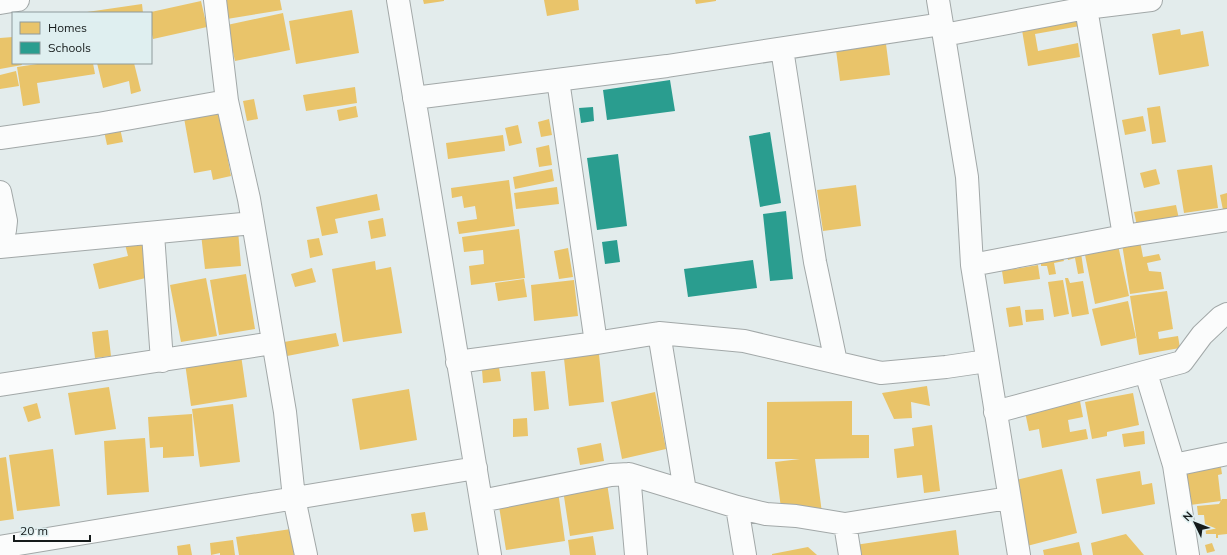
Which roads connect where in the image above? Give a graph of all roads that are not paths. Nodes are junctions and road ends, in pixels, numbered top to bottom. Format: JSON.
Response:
{"nodes":[{"id":1,"x":18,"y":0,"type":"edge"},
{"id":2,"x":215,"y":0,"type":"edge"},
{"id":3,"x":398,"y":0,"type":"edge"},
{"id":4,"x":938,"y":0,"type":"edge"},
{"id":5,"x":1151,"y":0,"type":"edge"},
{"id":6,"x":0,"y":3,"type":"edge"},
{"id":7,"x":1086,"y":8,"type":"junction"},
{"id":8,"x":943,"y":30,"type":"junction"},
{"id":9,"x":782,"y":49,"type":"junction"},
{"id":10,"x":558,"y":80,"type":"junction"},
{"id":11,"x":414,"y":98,"type":"junction"},
{"id":12,"x":227,"y":101,"type":"junction"},
{"id":13,"x":0,"y":138,"type":"edge"},
{"id":14,"x":0,"y":192,"type":"edge"},
{"id":15,"x":1227,"y":220,"type":"edge"},
{"id":16,"x":253,"y":223,"type":"junction"},
{"id":17,"x":153,"y":234,"type":"junction"},
{"id":18,"x":1124,"y":236,"type":"junction"},
{"id":19,"x":0,"y":241,"type":"edge"},
{"id":20,"x":0,"y":247,"type":"edge"},
{"id":21,"x":972,"y":265,"type":"junction"},
{"id":22,"x":1227,"y":314,"type":"edge"},
{"id":23,"x":659,"y":333,"type":"junction"},
{"id":24,"x":596,"y":343,"type":"junction"},
{"id":25,"x":273,"y":344,"type":"junction"},
{"id":26,"x":162,"y":361,"type":"junction"},
{"id":27,"x":987,"y":361,"type":"junction"},
{"id":28,"x":458,"y":362,"type":"junction"},
{"id":29,"x":836,"y":362,"type":"junction"},
{"id":30,"x":1146,"y":373,"type":"junction"},
{"id":31,"x":0,"y":385,"type":"edge"},
{"id":32,"x":995,"y":412,"type":"junction"},
{"id":33,"x":1227,"y":454,"type":"edge"},
{"id":34,"x":1174,"y":465,"type":"junction"},
{"id":35,"x":476,"y":468,"type":"junction"},
{"id":36,"x":629,"y":474,"type":"junction"},
{"id":37,"x":685,"y":491,"type":"junction"},
{"id":38,"x":294,"y":498,"type":"junction"},
{"id":39,"x":1009,"y":498,"type":"junction"},
{"id":40,"x":481,"y":501,"type":"junction"},
{"id":41,"x":737,"y":507,"type":"junction"},
{"id":42,"x":845,"y":524,"type":"junction"},
{"id":43,"x":0,"y":547,"type":"edge"},
{"id":44,"x":47,"y":547,"type":"edge"},
{"id":45,"x":306,"y":555,"type":"edge"},
{"id":46,"x":490,"y":555,"type":"edge"},
{"id":47,"x":636,"y":555,"type":"edge"},
{"id":48,"x":745,"y":555,"type":"edge"},
{"id":49,"x":850,"y":555,"type":"edge"},
{"id":50,"x":1019,"y":555,"type":"edge"},
{"id":51,"x":1188,"y":555,"type":"edge"}],
"edges":[{"from":1,"to":6,"type":"street"},
{"from":2,"to":12,"type":"street"},
{"from":3,"to":11,"type":"street"},
{"from":4,"to":8,"type":"street"},
{"from":5,"to":7,"type":"street"},
{"from":7,"to":8,"type":"street"},
{"from":7,"to":18,"type":"street"},
{"from":8,"to":9,"type":"street"},
{"from":8,"to":21,"type":"street"},
{"from":9,"to":10,"type":"street"},
{"from":9,"to":29,"type":"street"},
{"from":10,"to":11,"type":"street"},
{"from":10,"to":24,"type":"street"},
{"from":11,"to":28,"type":"street"},
{"from":12,"to":13,"type":"street"},
{"from":12,"to":16,"type":"street"},
{"from":14,"to":19,"type":"street"},
{"from":15,"to":18,"type":"street"},
{"from":16,"to":17,"type":"street"},
{"from":16,"to":25,"type":"street"},
{"from":17,"to":20,"type":"street"},
{"from":17,"to":26,"type":"street"},
{"from":18,"to":21,"type":"street"},
{"from":21,"to":27,"type":"street"},
{"from":22,"to":30,"type":"street"},
{"from":23,"to":24,"type":"street"},
{"from":23,"to":29,"type":"street"},
{"from":23,"to":37,"type":"street"},
{"from":24,"to":28,"type":"street"},
{"from":25,"to":26,"type":"street"},
{"from":25,"to":38,"type":"street"},
{"from":26,"to":31,"type":"street"},
{"from":27,"to":29,"type":"street"},
{"from":27,"to":32,"type":"street"},
{"from":28,"to":35,"type":"street"},
{"from":30,"to":32,"type":"street"},
{"from":30,"to":34,"type":"street"},
{"from":32,"to":39,"type":"street"},
{"from":33,"to":34,"type":"street"},
{"from":34,"to":51,"type":"street"},
{"from":35,"to":38,"type":"street"},
{"from":35,"to":40,"type":"street"},
{"from":36,"to":37,"type":"street"},
{"from":36,"to":40,"type":"street"},
{"from":36,"to":47,"type":"street"},
{"from":37,"to":41,"type":"street"},
{"from":38,"to":44,"type":"street"},
{"from":38,"to":45,"type":"street"},
{"from":39,"to":42,"type":"street"},
{"from":39,"to":50,"type":"street"},
{"from":40,"to":46,"type":"street"},
{"from":41,"to":42,"type":"street"},
{"from":41,"to":48,"type":"street"},
{"from":42,"to":49,"type":"street"},
{"from":43,"to":44,"type":"street"}]}
